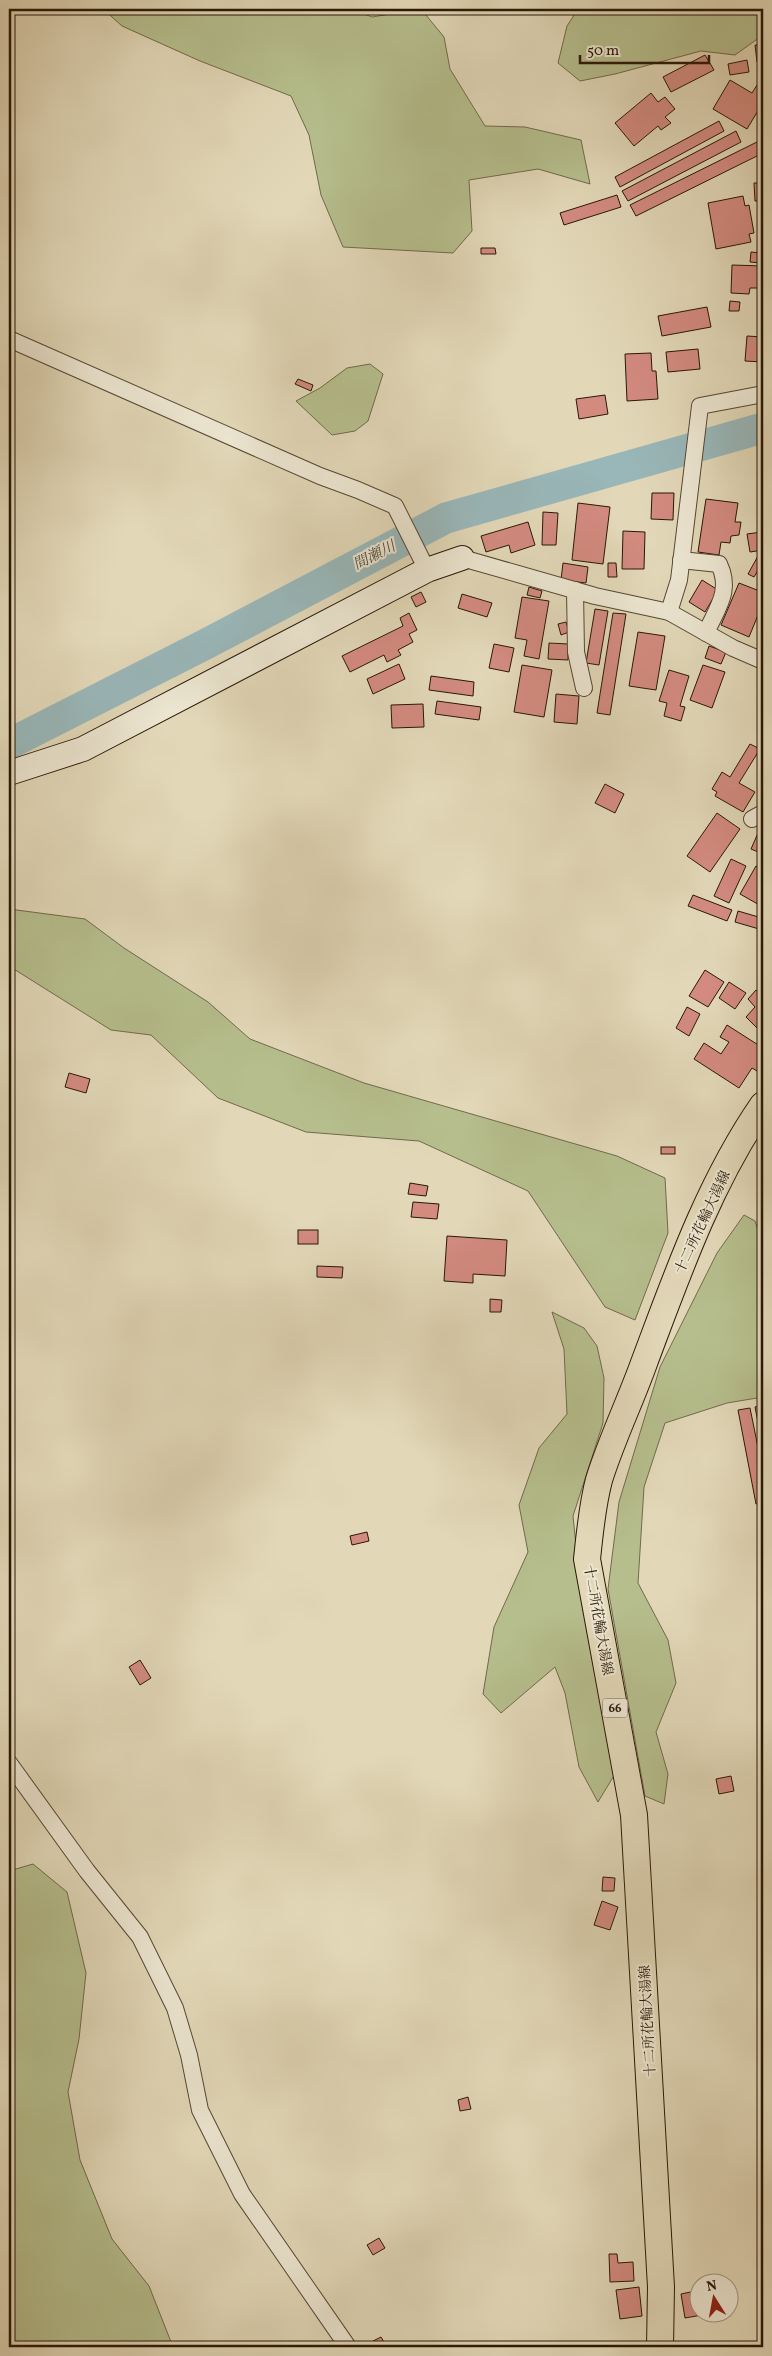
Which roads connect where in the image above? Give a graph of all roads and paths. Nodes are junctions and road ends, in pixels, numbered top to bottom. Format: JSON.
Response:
{"nodes":[{"id":1,"x":9,"y":339,"type":"edge"},
{"id":2,"x":763,"y":394,"type":"edge"},
{"id":3,"x":462,"y":558,"type":"joint"},
{"id":4,"x":682,"y":560,"type":"junction"},
{"id":5,"x":424,"y":564,"type":"junction"},
{"id":6,"x":575,"y":590,"type":"junction"},
{"id":7,"x":669,"y":612,"type":"junction"},
{"id":8,"x":706,"y":633,"type":"junction"},
{"id":9,"x":763,"y":661,"type":"edge"},
{"id":10,"x":584,"y":688,"type":"dead end"},
{"id":11,"x":9,"y":773,"type":"edge"},
{"id":12,"x":763,"y":1105,"type":"edge"},
{"id":13,"x":9,"y":1764,"type":"edge"},
{"id":14,"x":348,"y":2347,"type":"edge"},
{"id":15,"x":660,"y":2347,"type":"edge"}],
"edges":[{"from":1,"to":5,"type":"street"},
{"from":2,"to":4,"type":"street"},
{"from":3,"to":5,"type":"street"},
{"from":3,"to":6,"type":"street"},
{"from":4,"to":7,"type":"street"},
{"from":4,"to":8,"type":"street"},
{"from":5,"to":11,"type":"street"},
{"from":6,"to":7,"type":"street"},
{"from":6,"to":10,"type":"street"},
{"from":7,"to":8,"type":"street"},
{"from":8,"to":9,"type":"street"},
{"from":12,"to":15,"type":"main road","name":"十二所花輪大湯線","number":"66"},
{"from":13,"to":14,"type":"street"}]}
